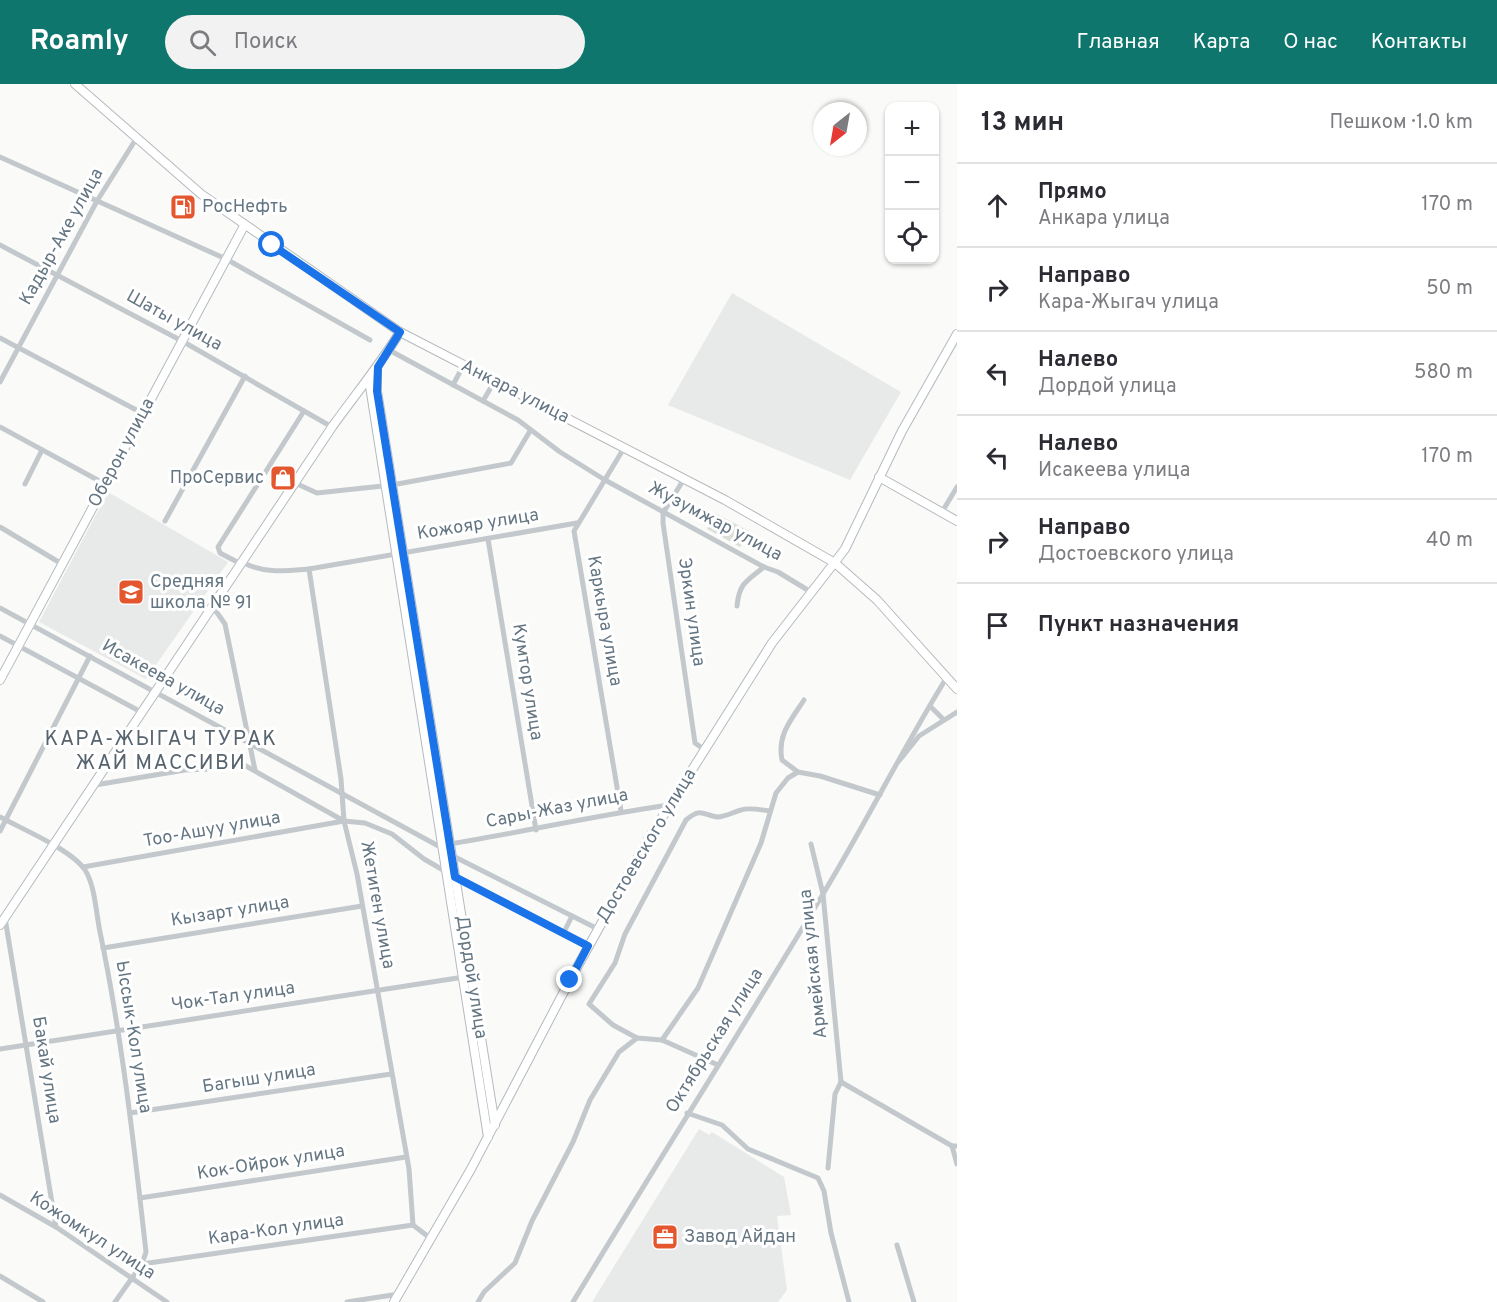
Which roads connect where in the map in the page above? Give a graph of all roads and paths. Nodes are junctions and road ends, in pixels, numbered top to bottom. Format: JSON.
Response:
{"nodes":[{"id":1,"x":75,"y":84,"type":"edge"},
{"id":2,"x":136,"y":139,"type":"junction"},
{"id":3,"x":0,"y":157,"type":"edge"},
{"id":4,"x":97,"y":201,"type":"junction"},
{"id":5,"x":244,"y":226,"type":"junction"},
{"id":6,"x":0,"y":244,"type":"edge"},
{"id":7,"x":226,"y":259,"type":"junction"},
{"id":8,"x":58,"y":275,"type":"junction"},
{"id":9,"x":400,"y":332,"type":"junction"},
{"id":10,"x":957,"y":334,"type":"edge"},
{"id":11,"x":0,"y":338,"type":"edge"},
{"id":12,"x":370,"y":340,"type":"dead end"},
{"id":13,"x":182,"y":341,"type":"junction"},
{"id":14,"x":18,"y":347,"type":"junction"},
{"id":15,"x":389,"y":350,"type":"junction"},
{"id":16,"x":462,"y":366,"type":"junction"},
{"id":17,"x":378,"y":367,"type":"junction"},
{"id":18,"x":244,"y":376,"type":"junction"},
{"id":19,"x":369,"y":380,"type":"junction"},
{"id":20,"x":0,"y":382,"type":"edge"},
{"id":21,"x":494,"y":382,"type":"junction"},
{"id":22,"x":453,"y":385,"type":"junction"},
{"id":23,"x":362,"y":386,"type":"junction"},
{"id":24,"x":369,"y":391,"type":"junction"},
{"id":25,"x":483,"y":401,"type":"junction"},
{"id":26,"x":304,"y":411,"type":"junction"},
{"id":27,"x":142,"y":413,"type":"junction"},
{"id":28,"x":0,"y":427,"type":"edge"},
{"id":29,"x":332,"y":427,"type":"junction"},
{"id":30,"x":530,"y":431,"type":"junction"},
{"id":31,"x":624,"y":448,"type":"junction"},
{"id":32,"x":42,"y":450,"type":"junction"},
{"id":33,"x":879,"y":477,"type":"junction"},
{"id":34,"x":684,"y":479,"type":"junction"},
{"id":35,"x":604,"y":480,"type":"junction"},
{"id":36,"x":296,"y":483,"type":"junction"},
{"id":37,"x":25,"y":484,"type":"dead end"},
{"id":38,"x":105,"y":484,"type":"junction"},
{"id":39,"x":388,"y":486,"type":"junction"},
{"id":40,"x":957,"y":487,"type":"edge"},
{"id":41,"x":942,"y":512,"type":"junction"},
{"id":42,"x":663,"y":513,"type":"junction"},
{"id":43,"x":957,"y":520,"type":"edge"},
{"id":44,"x":165,"y":521,"type":"dead end"},
{"id":45,"x":577,"y":523,"type":"junction"},
{"id":46,"x":0,"y":527,"type":"edge"},
{"id":47,"x":488,"y":539,"type":"junction"},
{"id":48,"x":399,"y":553,"type":"junction"},
{"id":49,"x":241,"y":563,"type":"junction"},
{"id":50,"x":835,"y":563,"type":"junction"},
{"id":51,"x":62,"y":564,"type":"junction"},
{"id":52,"x":764,"y":567,"type":"junction"},
{"id":53,"x":309,"y":568,"type":"junction"},
{"id":54,"x":812,"y":592,"type":"junction"},
{"id":55,"x":738,"y":606,"type":"dead end"},
{"id":56,"x":213,"y":607,"type":"junction"},
{"id":57,"x":0,"y":608,"type":"edge"},
{"id":58,"x":30,"y":623,"type":"junction"},
{"id":59,"x":0,"y":636,"type":"edge"},
{"id":60,"x":19,"y":646,"type":"junction"},
{"id":61,"x":90,"y":656,"type":"junction"},
{"id":62,"x":947,"y":677,"type":"junction"},
{"id":63,"x":79,"y":679,"type":"junction"},
{"id":64,"x":0,"y":680,"type":"edge"},
{"id":65,"x":957,"y":689,"type":"edge"},
{"id":66,"x":157,"y":691,"type":"junction"},
{"id":67,"x":804,"y":699,"type":"dead end"},
{"id":68,"x":930,"y":706,"type":"junction"},
{"id":69,"x":957,"y":712,"type":"edge"},
{"id":70,"x":143,"y":713,"type":"junction"},
{"id":71,"x":944,"y":720,"type":"junction"},
{"id":72,"x":248,"y":742,"type":"junction"},
{"id":73,"x":705,"y":750,"type":"junction"},
{"id":74,"x":899,"y":760,"type":"junction"},
{"id":75,"x":255,"y":770,"type":"junction"},
{"id":76,"x":798,"y":772,"type":"junction"},
{"id":77,"x":95,"y":785,"type":"junction"},
{"id":78,"x":342,"y":794,"type":"junction"},
{"id":79,"x":880,"y":795,"type":"junction"},
{"id":80,"x":670,"y":805,"type":"junction"},
{"id":81,"x":621,"y":811,"type":"junction"},
{"id":82,"x":770,"y":811,"type":"junction"},
{"id":83,"x":3,"y":819,"type":"edge"},
{"id":84,"x":344,"y":820,"type":"junction"},
{"id":85,"x":536,"y":830,"type":"junction"},
{"id":86,"x":0,"y":831,"type":"edge"},
{"id":87,"x":811,"y":844,"type":"dead end"},
{"id":88,"x":54,"y":846,"type":"junction"},
{"id":89,"x":446,"y":846,"type":"junction"},
{"id":90,"x":451,"y":855,"type":"junction"},
{"id":91,"x":83,"y":867,"type":"junction"},
{"id":92,"x":446,"y":872,"type":"junction"},
{"id":93,"x":455,"y":877,"type":"junction"},
{"id":94,"x":823,"y":894,"type":"junction"},
{"id":95,"x":362,"y":906,"type":"junction"},
{"id":96,"x":572,"y":916,"type":"junction"},
{"id":97,"x":5,"y":918,"type":"junction"},
{"id":98,"x":0,"y":925,"type":"edge"},
{"id":99,"x":598,"y":929,"type":"junction"},
{"id":100,"x":564,"y":932,"type":"junction"},
{"id":101,"x":588,"y":946,"type":"junction"},
{"id":102,"x":103,"y":948,"type":"junction"},
{"id":103,"x":467,"y":976,"type":"junction"},
{"id":104,"x":376,"y":991,"type":"junction"},
{"id":105,"x":117,"y":1029,"type":"junction"},
{"id":106,"x":637,"y":1038,"type":"junction"},
{"id":107,"x":662,"y":1040,"type":"junction"},
{"id":108,"x":27,"y":1044,"type":"junction"},
{"id":109,"x":0,"y":1049,"type":"edge"},
{"id":110,"x":718,"y":1065,"type":"junction"},
{"id":111,"x":391,"y":1074,"type":"junction"},
{"id":112,"x":841,"y":1082,"type":"junction"},
{"id":113,"x":491,"y":1104,"type":"junction"},
{"id":114,"x":505,"y":1106,"type":"junction"},
{"id":115,"x":130,"y":1113,"type":"junction"},
{"id":116,"x":687,"y":1113,"type":"junction"},
{"id":117,"x":485,"y":1119,"type":"junction"},
{"id":118,"x":495,"y":1125,"type":"junction"},
{"id":119,"x":488,"y":1137,"type":"junction"},
{"id":120,"x":954,"y":1146,"type":"edge"},
{"id":121,"x":406,"y":1157,"type":"junction"},
{"id":122,"x":957,"y":1164,"type":"edge"},
{"id":123,"x":828,"y":1168,"type":"dead end"},
{"id":124,"x":0,"y":1195,"type":"edge"},
{"id":125,"x":140,"y":1198,"type":"junction"},
{"id":126,"x":413,"y":1225,"type":"junction"},
{"id":127,"x":56,"y":1227,"type":"junction"},
{"id":128,"x":430,"y":1238,"type":"junction"},
{"id":129,"x":897,"y":1245,"type":"dead end"},
{"id":130,"x":142,"y":1264,"type":"junction"},
{"id":131,"x":0,"y":1276,"type":"edge"},
{"id":132,"x":130,"y":1279,"type":"junction"},
{"id":133,"x":397,"y":1298,"type":"edge"},
{"id":134,"x":43,"y":1302,"type":"edge"},
{"id":135,"x":115,"y":1302,"type":"edge"},
{"id":136,"x":167,"y":1302,"type":"edge"},
{"id":137,"x":347,"y":1302,"type":"edge"},
{"id":138,"x":478,"y":1302,"type":"edge"},
{"id":139,"x":573,"y":1302,"type":"edge"},
{"id":140,"x":849,"y":1302,"type":"edge"},
{"id":141,"x":914,"y":1302,"type":"edge"}],
"edges":[{"from":1,"to":2,"type":"main road","name":"Анкара улица"},
{"from":2,"to":4,"type":"street","name":"Кадыр-Аке улица"},
{"from":2,"to":5,"type":"main road","name":"Анкара улица"},
{"from":3,"to":4,"type":"street"},
{"from":4,"to":7,"type":"street"},
{"from":4,"to":8,"type":"street","name":"Кадыр-Аке улица"},
{"from":5,"to":7,"type":"street","name":"Оберон улица"},
{"from":5,"to":9,"type":"main road","name":"Анкара улица"},
{"from":6,"to":8,"type":"street","name":"Шаты улица"},
{"from":7,"to":12,"type":"street"},
{"from":7,"to":13,"type":"street","name":"Оберон улица"},
{"from":8,"to":13,"type":"street","name":"Шаты улица"},
{"from":8,"to":14,"type":"street","name":"Кадыр-Аке улица"},
{"from":9,"to":15,"type":"street"},
{"from":9,"to":16,"type":"main road","name":"Анкара улица"},
{"from":10,"to":33,"type":"street","name":"Достоевского улица"},
{"from":11,"to":14,"type":"street"},
{"from":13,"to":18,"type":"street","name":"Шаты улица"},
{"from":13,"to":27,"type":"street","name":"Оберон улица"},
{"from":14,"to":20,"type":"street","name":"Кадыр-Аке улица"},
{"from":14,"to":27,"type":"street"},
{"from":15,"to":17,"type":"street"},
{"from":15,"to":22,"type":"street","name":"Жузумжар улица"},
{"from":16,"to":21,"type":"main road","name":"Анкара улица"},
{"from":16,"to":22,"type":"street"},
{"from":17,"to":19,"type":"street"},
{"from":17,"to":39,"type":"street","name":"Дордой улица"},
{"from":18,"to":26,"type":"street","name":"Шаты улица"},
{"from":18,"to":44,"type":"street"},
{"from":19,"to":23,"type":"street"},
{"from":19,"to":24,"type":"street","name":"Дордой улица"},
{"from":21,"to":25,"type":"street"},
{"from":21,"to":31,"type":"main road","name":"Анкара улица"},
{"from":22,"to":25,"type":"street","name":"Жузумжар улица"},
{"from":23,"to":24,"type":"street"},
{"from":23,"to":29,"type":"street"},
{"from":24,"to":39,"type":"street","name":"Дордой улица"},
{"from":25,"to":30,"type":"street","name":"Жузумжар улица"},
{"from":26,"to":29,"type":"street","name":"Шаты улица"},
{"from":26,"to":49,"type":"street","name":"Кожояр улица"},
{"from":27,"to":38,"type":"street","name":"Оберон улица"},
{"from":28,"to":32,"type":"street"},
{"from":29,"to":36,"type":"street"},
{"from":30,"to":35,"type":"street","name":"Жузумжар улица"},
{"from":30,"to":39,"type":"street"},
{"from":31,"to":34,"type":"main road","name":"Анкара улица"},
{"from":31,"to":35,"type":"street"},
{"from":32,"to":37,"type":"street"},
{"from":32,"to":38,"type":"street"},
{"from":33,"to":41,"type":"street"},
{"from":33,"to":50,"type":"street","name":"Достоевского улица"},
{"from":34,"to":42,"type":"street"},
{"from":34,"to":50,"type":"main road","name":"Анкара улица"},
{"from":35,"to":42,"type":"street","name":"Жузумжар улица"},
{"from":35,"to":45,"type":"street"},
{"from":36,"to":39,"type":"street"},
{"from":36,"to":49,"type":"street"},
{"from":38,"to":51,"type":"street","name":"Оберон улица"},
{"from":39,"to":48,"type":"street","name":"Дордой улица"},
{"from":40,"to":41,"type":"street"},
{"from":41,"to":43,"type":"street"},
{"from":42,"to":52,"type":"street","name":"Жузумжар улица"},
{"from":42,"to":73,"type":"street","name":"Эркин улица"},
{"from":45,"to":47,"type":"street","name":"Кожояр улица"},
{"from":45,"to":81,"type":"street","name":"Каркыра улица"},
{"from":46,"to":51,"type":"street"},
{"from":47,"to":48,"type":"street","name":"Кожояр улица"},
{"from":47,"to":85,"type":"street","name":"Кумтор улица"},
{"from":48,"to":53,"type":"street","name":"Кожояр улица"},
{"from":48,"to":89,"type":"street","name":"Дордой улица"},
{"from":49,"to":53,"type":"street","name":"Кожояр улица"},
{"from":49,"to":56,"type":"street"},
{"from":50,"to":54,"type":"street","name":"Достоевского улица"},
{"from":50,"to":62,"type":"main road","name":"Анкара улица"},
{"from":51,"to":58,"type":"street","name":"Оберон улица"},
{"from":52,"to":54,"type":"street","name":"Жузумжар улица"},
{"from":52,"to":55,"type":"street"},
{"from":53,"to":78,"type":"street","name":"Жетиген улица"},
{"from":54,"to":73,"type":"street","name":"Достоевского улица"},
{"from":56,"to":66,"type":"street"},
{"from":56,"to":72,"type":"street"},
{"from":57,"to":58,"type":"street","name":"Исакеева улица"},
{"from":58,"to":60,"type":"street","name":"Оберон улица"},
{"from":58,"to":61,"type":"street","name":"Исакеева улица"},
{"from":59,"to":60,"type":"street"},
{"from":60,"to":63,"type":"street"},
{"from":60,"to":64,"type":"street","name":"Оберон улица"},
{"from":61,"to":63,"type":"street"},
{"from":61,"to":66,"type":"street","name":"Исакеева улица"},
{"from":62,"to":65,"type":"main road","name":"Анкара улица"},
{"from":62,"to":68,"type":"street","name":"Октябрьская улица"},
{"from":63,"to":70,"type":"street"},
{"from":63,"to":83,"type":"street"},
{"from":66,"to":70,"type":"street"},
{"from":66,"to":72,"type":"street","name":"Исакеева улица"},
{"from":67,"to":76,"type":"street"},
{"from":68,"to":71,"type":"street"},
{"from":68,"to":74,"type":"street","name":"Октябрьская улица"},
{"from":69,"to":71,"type":"street","name":"Октябрьская улица"},
{"from":70,"to":77,"type":"street"},
{"from":71,"to":74,"type":"street","name":"Октябрьская улица"},
{"from":72,"to":75,"type":"street"},
{"from":72,"to":78,"type":"street","name":"Исакеева улица"},
{"from":73,"to":80,"type":"street","name":"Достоевского улица"},
{"from":74,"to":79,"type":"street","name":"Октябрьская улица"},
{"from":75,"to":77,"type":"street"},
{"from":75,"to":84,"type":"street"},
{"from":76,"to":79,"type":"street"},
{"from":76,"to":82,"type":"street"},
{"from":77,"to":88,"type":"street"},
{"from":78,"to":84,"type":"street","name":"Жетиген улица"},
{"from":78,"to":89,"type":"street","name":"Исакеева улица"},
{"from":79,"to":94,"type":"street","name":"Октябрьская улица"},
{"from":80,"to":81,"type":"street","name":"Сары-Жаз улица"},
{"from":80,"to":99,"type":"street","name":"Достоевского улица"},
{"from":81,"to":85,"type":"street","name":"Сары-Жаз улица"},
{"from":82,"to":106,"type":"street"},
{"from":82,"to":107,"type":"street"},
{"from":83,"to":86,"type":"street"},
{"from":83,"to":88,"type":"street"},
{"from":84,"to":91,"type":"street","name":"Тоо-Ашуу улица"},
{"from":84,"to":92,"type":"street"},
{"from":84,"to":95,"type":"street","name":"Жетиген улица"},
{"from":85,"to":89,"type":"street","name":"Сары-Жаз улица"},
{"from":87,"to":94,"type":"street","name":"Армейская улица"},
{"from":88,"to":91,"type":"street"},
{"from":88,"to":97,"type":"street"},
{"from":89,"to":90,"type":"street","name":"Дордой улица"},
{"from":89,"to":92,"type":"street","name":"Дордой улица"},
{"from":90,"to":93,"type":"street","name":"Дордой улица"},
{"from":90,"to":96,"type":"street"},
{"from":91,"to":102,"type":"street","name":"Ыссык-Кол улица"},
{"from":92,"to":93,"type":"street"},
{"from":92,"to":103,"type":"street","name":"Дордой улица"},
{"from":93,"to":100,"type":"street"},
{"from":93,"to":103,"type":"street","name":"Дордой улица"},
{"from":94,"to":110,"type":"street","name":"Октябрьская улица"},
{"from":94,"to":112,"type":"street","name":"Армейская улица"},
{"from":95,"to":102,"type":"street","name":"Кызарт улица"},
{"from":95,"to":104,"type":"street","name":"Жетиген улица"},
{"from":96,"to":99,"type":"street"},
{"from":96,"to":100,"type":"street"},
{"from":97,"to":98,"type":"street"},
{"from":97,"to":108,"type":"street","name":"Бакай улица"},
{"from":99,"to":101,"type":"street","name":"Достоевского улица"},
{"from":100,"to":101,"type":"street"},
{"from":101,"to":114,"type":"street","name":"Достоевского улица"},
{"from":102,"to":105,"type":"street","name":"Ыссык-Кол улица"},
{"from":103,"to":104,"type":"street","name":"Чок-Тал улица"},
{"from":103,"to":113,"type":"street","name":"Дордой улица"},
{"from":103,"to":117,"type":"street","name":"Дордой улица"},
{"from":104,"to":105,"type":"street","name":"Чок-Тал улица"},
{"from":104,"to":111,"type":"street","name":"Жетиген улица"},
{"from":105,"to":108,"type":"street","name":"Чок-Тал улица"},
{"from":105,"to":115,"type":"street","name":"Ыссык-Кол улица"},
{"from":106,"to":107,"type":"street"},
{"from":106,"to":138,"type":"street"},
{"from":107,"to":110,"type":"street"},
{"from":108,"to":109,"type":"street","name":"Чок-Тал улица"},
{"from":108,"to":127,"type":"street","name":"Бакай улица"},
{"from":110,"to":116,"type":"street","name":"Октябрьская улица"},
{"from":111,"to":115,"type":"street","name":"Багыш улица"},
{"from":111,"to":121,"type":"street","name":"Жетиген улица"},
{"from":112,"to":120,"type":"street"},
{"from":112,"to":123,"type":"street"},
{"from":113,"to":114,"type":"street"},
{"from":113,"to":118,"type":"street","name":"Дордой улица"},
{"from":114,"to":118,"type":"street","name":"Достоевского улица"},
{"from":115,"to":125,"type":"street","name":"Ыссык-Кол улица"},
{"from":116,"to":139,"type":"street","name":"Октябрьская улица"},
{"from":116,"to":140,"type":"street"},
{"from":117,"to":118,"type":"street"},
{"from":117,"to":119,"type":"street","name":"Дордой улица"},
{"from":118,"to":119,"type":"street","name":"Достоевского улица"},
{"from":119,"to":128,"type":"street","name":"Достоевского улица"},
{"from":120,"to":122,"type":"street"},
{"from":121,"to":125,"type":"street","name":"Кок-Ойрок улица"},
{"from":121,"to":126,"type":"street","name":"Жетиген улица"},
{"from":124,"to":127,"type":"street","name":"Кожомкул улица"},
{"from":125,"to":130,"type":"street","name":"Ыссык-Кол улица"},
{"from":126,"to":128,"type":"street"},
{"from":126,"to":130,"type":"street","name":"Кара-Кол улица"},
{"from":127,"to":132,"type":"street","name":"Кожомкул улица"},
{"from":128,"to":133,"type":"street","name":"Достоевского улица"},
{"from":129,"to":141,"type":"street"},
{"from":130,"to":132,"type":"street"},
{"from":131,"to":134,"type":"street"},
{"from":132,"to":135,"type":"street"},
{"from":132,"to":136,"type":"street","name":"Кожомкул улица"},
{"from":133,"to":137,"type":"street"}]}
